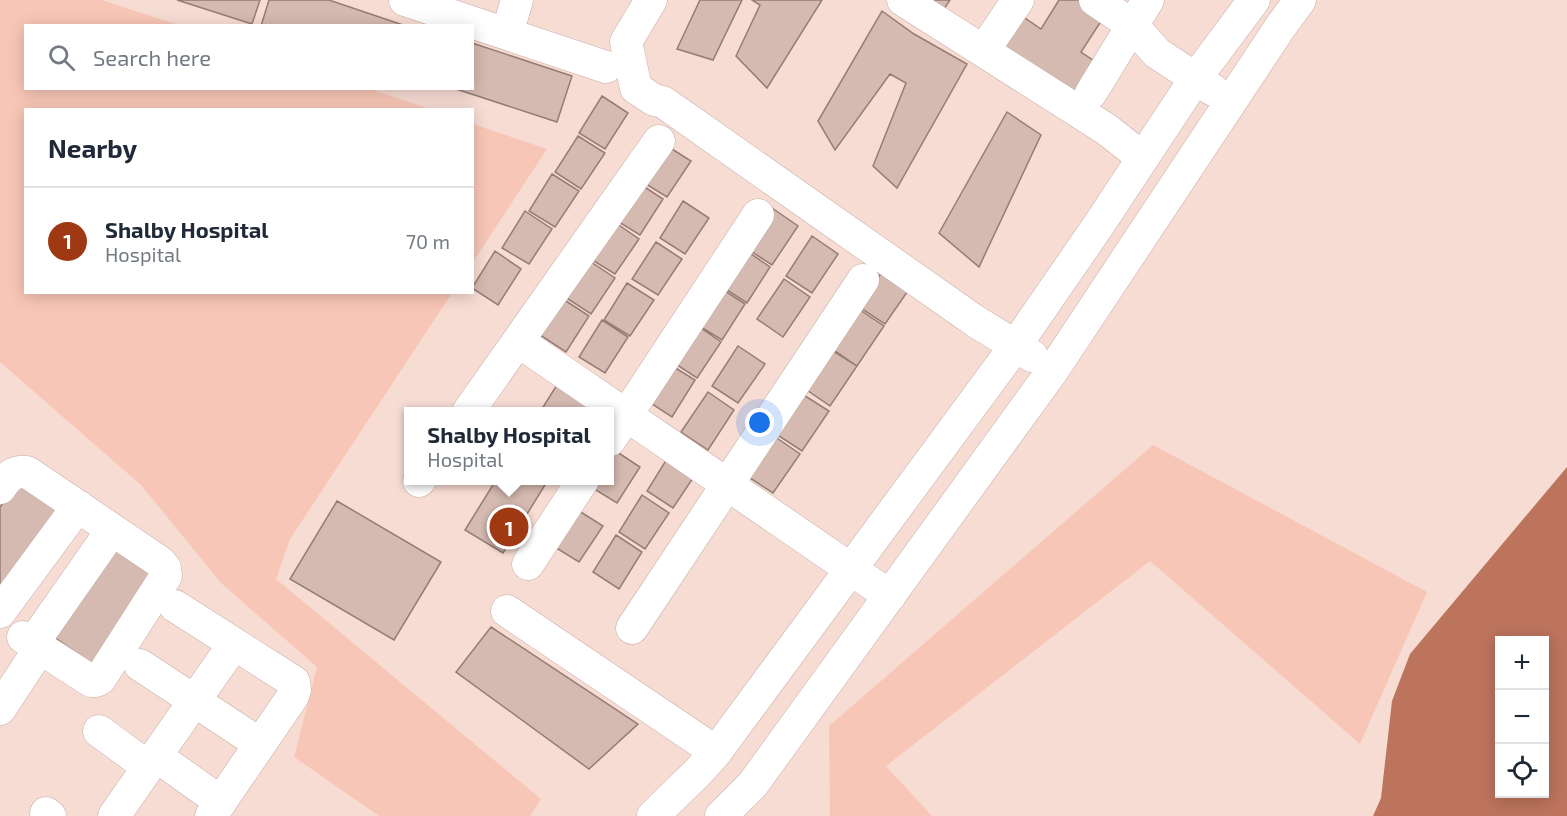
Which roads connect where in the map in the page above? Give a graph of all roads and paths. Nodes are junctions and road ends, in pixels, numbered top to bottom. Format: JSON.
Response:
{"nodes":[{"id":1,"x":405,"y":0,"type":"edge"},
{"id":2,"x":517,"y":0,"type":"edge"},
{"id":3,"x":651,"y":0,"type":"edge"},
{"id":4,"x":903,"y":0,"type":"edge"},
{"id":5,"x":1018,"y":0,"type":"edge"},
{"id":6,"x":1095,"y":0,"type":"edge"},
{"id":7,"x":1254,"y":0,"type":"edge"},
{"id":8,"x":1300,"y":0,"type":"edge"},
{"id":9,"x":441,"y":6,"type":"edge"},
{"id":10,"x":1140,"y":12,"type":"edge"},
{"id":11,"x":507,"y":34,"type":"junction"},
{"id":12,"x":988,"y":44,"type":"dead end"},
{"id":13,"x":606,"y":67,"type":"dead end"},
{"id":14,"x":1195,"y":79,"type":"junction"},
{"id":15,"x":1092,"y":93,"type":"dead end"},
{"id":16,"x":1231,"y":102,"type":"junction"},
{"id":17,"x":659,"y":141,"type":"dead end"},
{"id":18,"x":1143,"y":158,"type":"junction"},
{"id":19,"x":758,"y":215,"type":"dead end"},
{"id":20,"x":863,"y":280,"type":"dead end"},
{"id":21,"x":518,"y":341,"type":"junction"},
{"id":22,"x":1016,"y":345,"type":"junction"},
{"id":23,"x":1053,"y":370,"type":"junction"},
{"id":24,"x":471,"y":407,"type":"edge"},
{"id":25,"x":594,"y":407,"type":"edge"},
{"id":26,"x":618,"y":428,"type":"edge"},
{"id":27,"x":580,"y":485,"type":"edge"},
{"id":28,"x":727,"y":485,"type":"junction"},
{"id":29,"x":0,"y":488,"type":"edge"},
{"id":30,"x":78,"y":506,"type":"junction"},
{"id":31,"x":112,"y":530,"type":"junction"},
{"id":32,"x":528,"y":564,"type":"dead end"},
{"id":33,"x":851,"y":569,"type":"junction"},
{"id":34,"x":890,"y":596,"type":"junction"},
{"id":35,"x":175,"y":606,"type":"dead end"},
{"id":36,"x":507,"y":611,"type":"dead end"},
{"id":37,"x":0,"y":612,"type":"edge"},
{"id":38,"x":0,"y":622,"type":"edge"},
{"id":39,"x":632,"y":628,"type":"dead end"},
{"id":40,"x":234,"y":644,"type":"junction"},
{"id":41,"x":37,"y":646,"type":"junction"},
{"id":42,"x":140,"y":664,"type":"dead end"},
{"id":43,"x":195,"y":700,"type":"junction"},
{"id":44,"x":0,"y":709,"type":"edge"},
{"id":45,"x":99,"y":731,"type":"dead end"},
{"id":46,"x":260,"y":744,"type":"junction"},
{"id":47,"x":152,"y":761,"type":"junction"},
{"id":48,"x":707,"y":761,"type":"junction"},
{"id":49,"x":731,"y":806,"type":"edge"},
{"id":50,"x":216,"y":809,"type":"edge"},
{"id":51,"x":114,"y":816,"type":"edge"},
{"id":52,"x":653,"y":816,"type":"edge"}],
"edges":[{"from":1,"to":9,"type":"street"},
{"from":2,"to":11,"type":"street"},
{"from":3,"to":22,"type":"street"},
{"from":4,"to":18,"type":"street"},
{"from":5,"to":12,"type":"street"},
{"from":6,"to":10,"type":"street"},
{"from":7,"to":14,"type":"street"},
{"from":8,"to":16,"type":"street"},
{"from":9,"to":11,"type":"street"},
{"from":10,"to":14,"type":"street"},
{"from":10,"to":15,"type":"street"},
{"from":11,"to":13,"type":"street"},
{"from":14,"to":16,"type":"street"},
{"from":14,"to":18,"type":"street"},
{"from":16,"to":23,"type":"street"},
{"from":17,"to":21,"type":"street"},
{"from":18,"to":22,"type":"street"},
{"from":19,"to":26,"type":"street"},
{"from":20,"to":28,"type":"street"},
{"from":21,"to":24,"type":"street"},
{"from":21,"to":25,"type":"street"},
{"from":22,"to":23,"type":"street"},
{"from":22,"to":33,"type":"street"},
{"from":23,"to":34,"type":"street"},
{"from":26,"to":28,"type":"street"},
{"from":27,"to":32,"type":"street"},
{"from":28,"to":33,"type":"street"},
{"from":28,"to":39,"type":"street"},
{"from":29,"to":30,"type":"street"},
{"from":30,"to":31,"type":"street"},
{"from":30,"to":37,"type":"street"},
{"from":31,"to":41,"type":"street"},
{"from":31,"to":41,"type":"street"},
{"from":33,"to":34,"type":"street"},
{"from":33,"to":48,"type":"street"},
{"from":34,"to":49,"type":"street"},
{"from":35,"to":40,"type":"street"},
{"from":36,"to":48,"type":"street"},
{"from":38,"to":41,"type":"street"},
{"from":40,"to":43,"type":"street"},
{"from":40,"to":46,"type":"street"},
{"from":41,"to":44,"type":"street"},
{"from":42,"to":43,"type":"street"},
{"from":43,"to":46,"type":"street"},
{"from":43,"to":47,"type":"street"},
{"from":45,"to":47,"type":"street"},
{"from":46,"to":50,"type":"street"},
{"from":47,"to":50,"type":"street"},
{"from":47,"to":51,"type":"street"},
{"from":48,"to":49,"type":"street"},
{"from":48,"to":52,"type":"street"}]}
